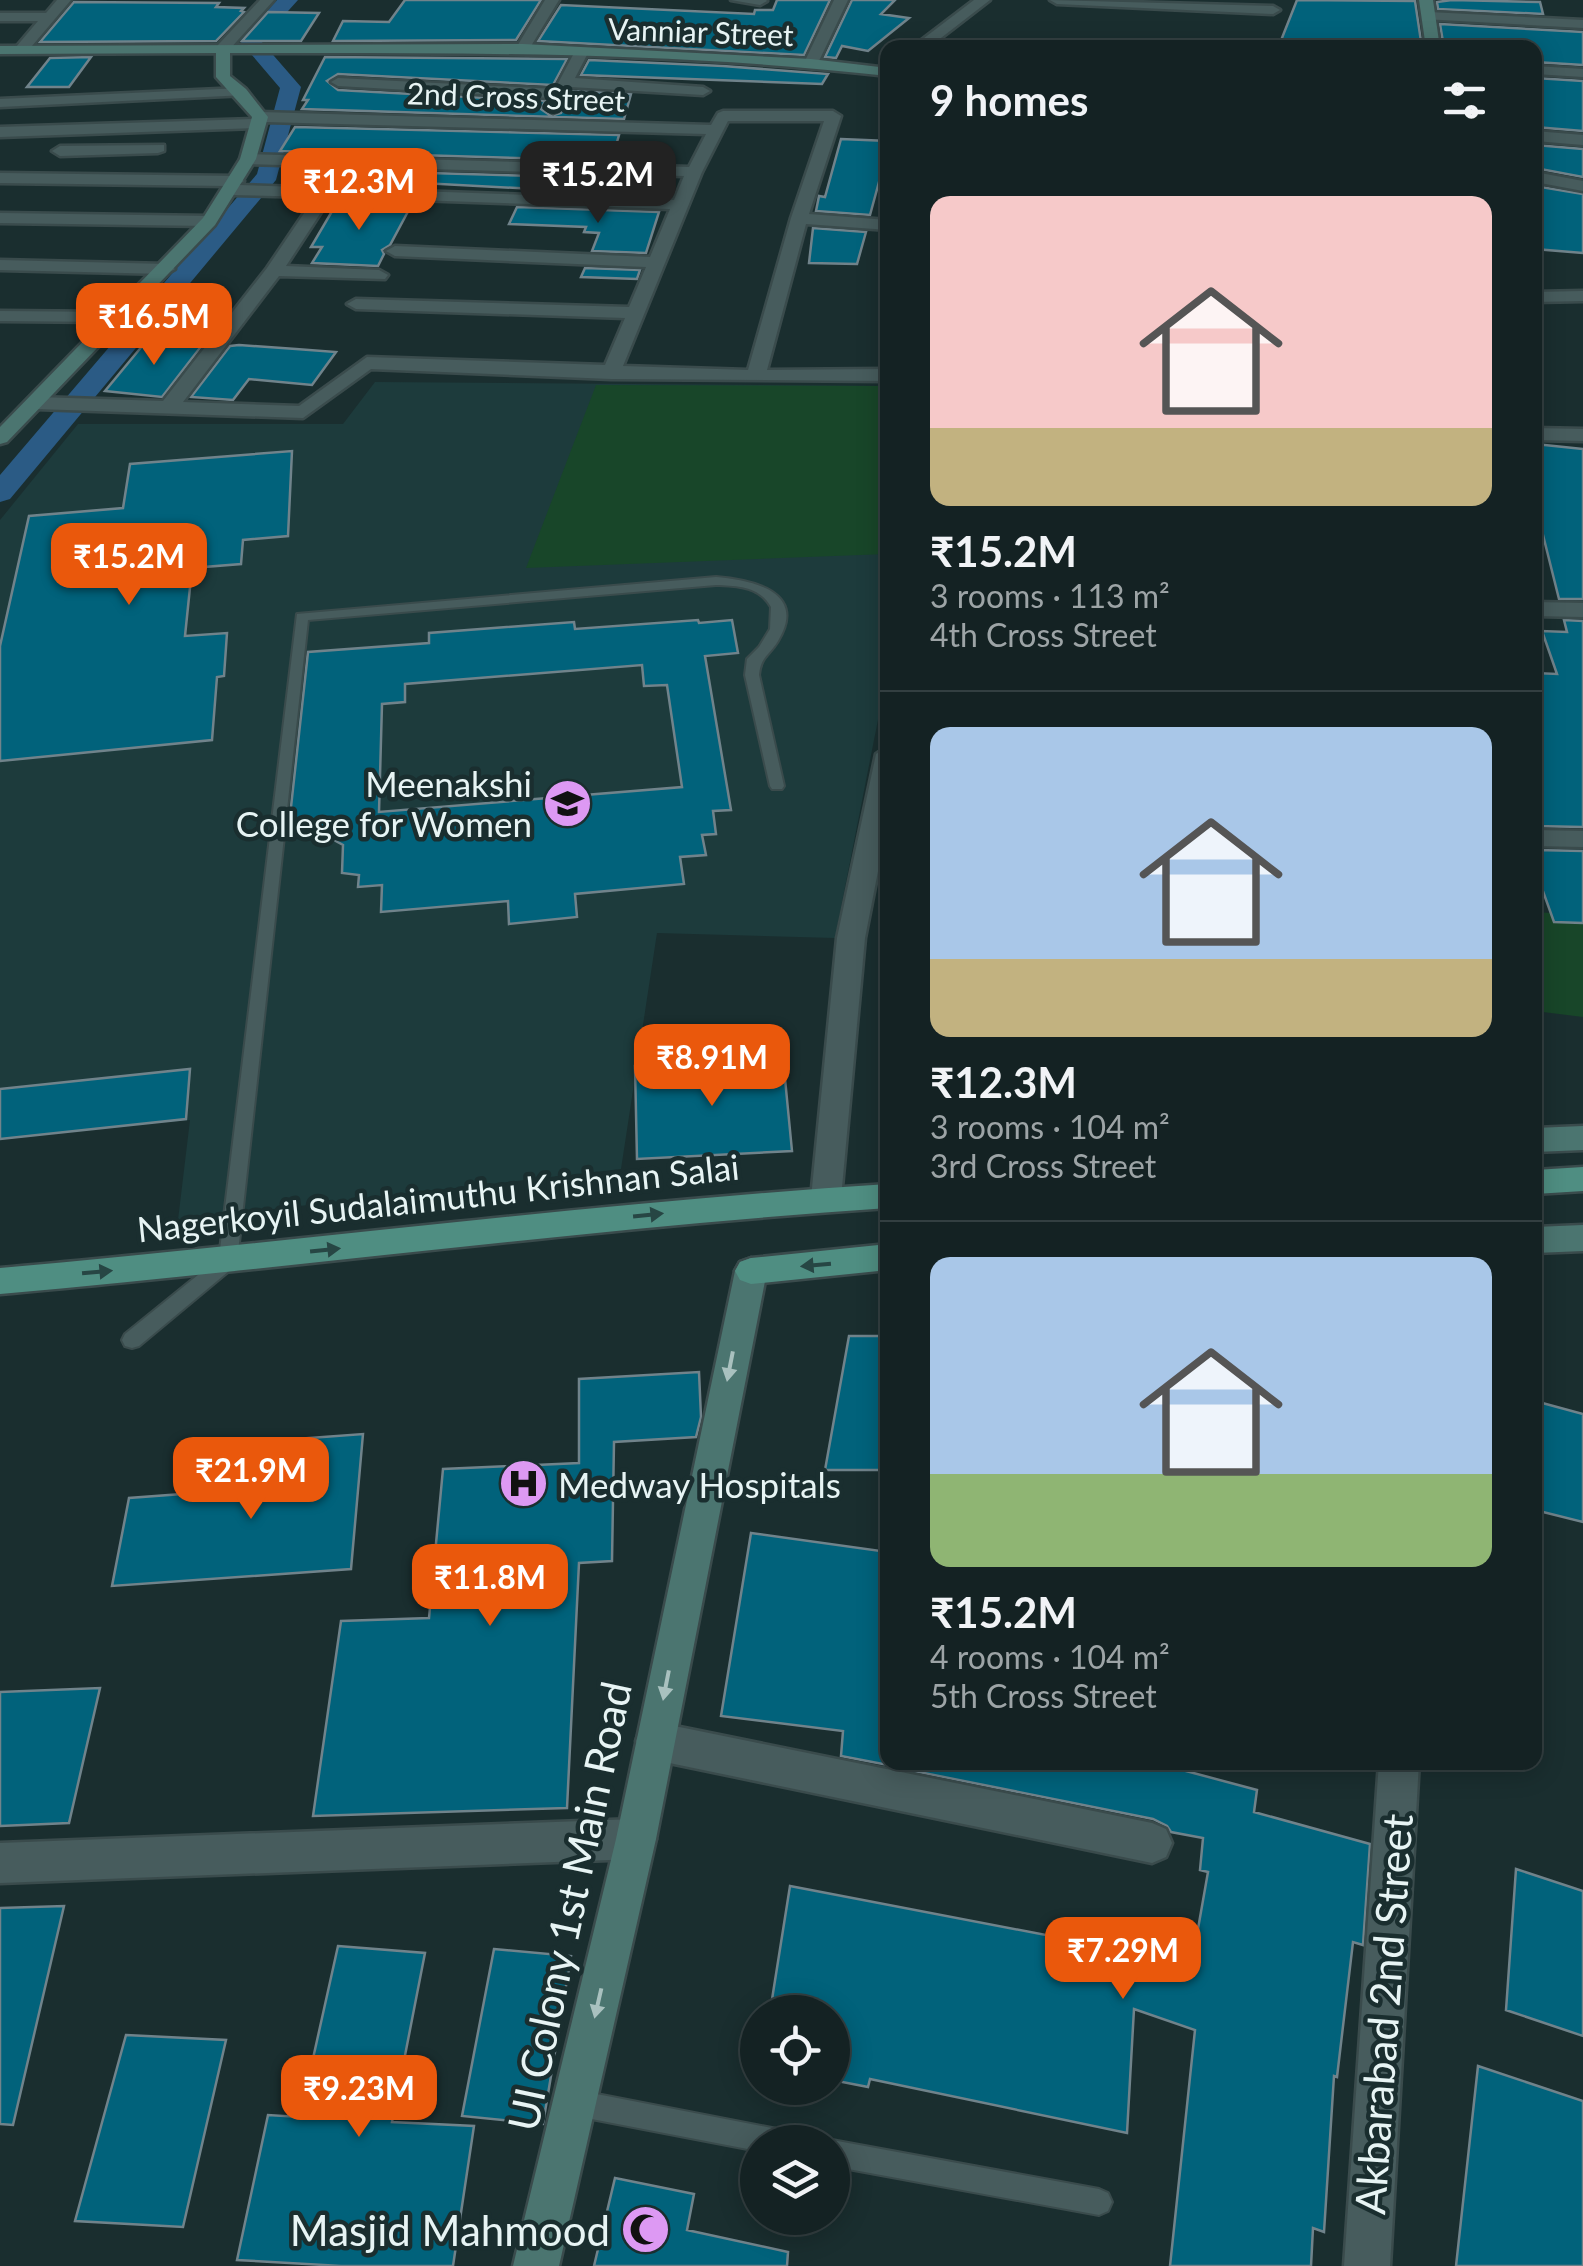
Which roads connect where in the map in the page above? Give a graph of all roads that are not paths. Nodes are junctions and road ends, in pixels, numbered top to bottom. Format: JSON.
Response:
{"nodes":[{"id":1,"x":64,"y":0,"type":"edge"},
{"id":2,"x":266,"y":0,"type":"edge"},
{"id":3,"x":552,"y":0,"type":"edge"},
{"id":4,"x":738,"y":0,"type":"edge"},
{"id":5,"x":841,"y":0,"type":"edge"},
{"id":6,"x":983,"y":0,"type":"edge"},
{"id":7,"x":1057,"y":0,"type":"edge"},
{"id":8,"x":1426,"y":0,"type":"edge"},
{"id":9,"x":760,"y":1,"type":"edge"},
{"id":10,"x":1238,"y":4,"type":"edge"},
{"id":11,"x":1273,"y":10,"type":"dead end"},
{"id":12,"x":1429,"y":16,"type":"junction"},
{"id":13,"x":0,"y":17,"type":"edge"},
{"id":14,"x":48,"y":17,"type":"junction"},
{"id":15,"x":1583,"y":24,"type":"edge"},
{"id":16,"x":929,"y":40,"type":"edge"},
{"id":17,"x":1432,"y":40,"type":"edge"},
{"id":18,"x":224,"y":48,"type":"junction"},
{"id":19,"x":523,"y":48,"type":"junction"},
{"id":20,"x":0,"y":50,"type":"edge"},
{"id":21,"x":22,"y":50,"type":"junction"},
{"id":22,"x":581,"y":53,"type":"junction"},
{"id":23,"x":811,"y":63,"type":"junction"},
{"id":24,"x":880,"y":70,"type":"edge"},
{"id":25,"x":1542,"y":70,"type":"edge"},
{"id":26,"x":1583,"y":73,"type":"edge"},
{"id":27,"x":338,"y":82,"type":"dead end"},
{"id":28,"x":563,"y":88,"type":"junction"},
{"id":29,"x":702,"y":92,"type":"dead end"},
{"id":30,"x":0,"y":103,"type":"edge"},
{"id":31,"x":82,"y":106,"type":"junction"},
{"id":32,"x":253,"y":109,"type":"junction"},
{"id":33,"x":0,"y":114,"type":"edge"},
{"id":34,"x":70,"y":130,"type":"junction"},
{"id":35,"x":716,"y":130,"type":"junction"},
{"id":36,"x":0,"y":132,"type":"edge"},
{"id":37,"x":1542,"y":137,"type":"edge"},
{"id":38,"x":1583,"y":140,"type":"edge"},
{"id":39,"x":533,"y":145,"type":"junction"},
{"id":40,"x":158,"y":148,"type":"dead end"},
{"id":41,"x":60,"y":152,"type":"junction"},
{"id":42,"x":248,"y":159,"type":"junction"},
{"id":43,"x":694,"y":172,"type":"junction"},
{"id":44,"x":0,"y":178,"type":"edge"},
{"id":45,"x":48,"y":178,"type":"junction"},
{"id":46,"x":1542,"y":178,"type":"edge"},
{"id":47,"x":234,"y":186,"type":"junction"},
{"id":48,"x":1583,"y":186,"type":"edge"},
{"id":49,"x":326,"y":193,"type":"junction"},
{"id":50,"x":504,"y":196,"type":"junction"},
{"id":51,"x":681,"y":205,"type":"junction"},
{"id":52,"x":0,"y":218,"type":"edge"},
{"id":53,"x":798,"y":218,"type":"junction"},
{"id":54,"x":209,"y":221,"type":"junction"},
{"id":55,"x":880,"y":225,"type":"edge"},
{"id":56,"x":395,"y":251,"type":"dead end"},
{"id":57,"x":657,"y":262,"type":"junction"},
{"id":58,"x":0,"y":265,"type":"edge"},
{"id":59,"x":166,"y":269,"type":"junction"},
{"id":60,"x":274,"y":271,"type":"junction"},
{"id":61,"x":380,"y":275,"type":"dead end"},
{"id":62,"x":1583,"y":296,"type":"edge"},
{"id":63,"x":1542,"y":297,"type":"edge"},
{"id":64,"x":356,"y":304,"type":"dead end"},
{"id":65,"x":634,"y":313,"type":"junction"},
{"id":66,"x":0,"y":316,"type":"edge"},
{"id":67,"x":113,"y":318,"type":"junction"},
{"id":68,"x":610,"y":373,"type":"junction"},
{"id":69,"x":880,"y":375,"type":"edge"},
{"id":70,"x":756,"y":376,"type":"junction"},
{"id":71,"x":37,"y":403,"type":"junction"},
{"id":72,"x":168,"y":408,"type":"junction"},
{"id":73,"x":3,"y":431,"type":"edge"},
{"id":74,"x":1542,"y":434,"type":"edge"},
{"id":75,"x":1583,"y":435,"type":"edge"},
{"id":76,"x":1542,"y":609,"type":"edge"},
{"id":77,"x":1583,"y":610,"type":"edge"},
{"id":78,"x":777,"y":786,"type":"dead end"},
{"id":79,"x":880,"y":794,"type":"edge"},
{"id":80,"x":1542,"y":838,"type":"edge"},
{"id":81,"x":1583,"y":839,"type":"edge"},
{"id":82,"x":1583,"y":1138,"type":"edge"},
{"id":83,"x":1542,"y":1140,"type":"edge"},
{"id":84,"x":1583,"y":1180,"type":"edge"},
{"id":85,"x":1542,"y":1182,"type":"edge"},
{"id":86,"x":880,"y":1196,"type":"edge"},
{"id":87,"x":826,"y":1198,"type":"junction"},
{"id":88,"x":1583,"y":1238,"type":"edge"},
{"id":89,"x":1542,"y":1240,"type":"edge"},
{"id":90,"x":880,"y":1259,"type":"edge"},
{"id":91,"x":228,"y":1260,"type":"junction"},
{"id":92,"x":751,"y":1271,"type":"joint"},
{"id":93,"x":0,"y":1281,"type":"edge"},
{"id":94,"x":132,"y":1340,"type":"dead end"},
{"id":95,"x":655,"y":1741,"type":"junction"},
{"id":96,"x":1398,"y":1770,"type":"edge"},
{"id":97,"x":636,"y":1838,"type":"junction"},
{"id":98,"x":1152,"y":1843,"type":"dead end"},
{"id":99,"x":0,"y":1863,"type":"edge"},
{"id":100,"x":575,"y":2103,"type":"junction"},
{"id":101,"x":740,"y":2135,"type":"edge"},
{"id":102,"x":850,"y":2156,"type":"edge"},
{"id":103,"x":1100,"y":2202,"type":"dead end"},
{"id":104,"x":536,"y":2266,"type":"edge"},
{"id":105,"x":1367,"y":2266,"type":"edge"}],
"edges":[{"from":1,"to":14,"type":"street"},
{"from":2,"to":18,"type":"street"},
{"from":3,"to":19,"type":"street"},
{"from":4,"to":9,"type":"street"},
{"from":5,"to":23,"type":"street"},
{"from":6,"to":16,"type":"street"},
{"from":7,"to":10,"type":"street"},
{"from":8,"to":12,"type":"street"},
{"from":10,"to":11,"type":"street"},
{"from":12,"to":15,"type":"street"},
{"from":12,"to":17,"type":"street"},
{"from":13,"to":14,"type":"street"},
{"from":14,"to":21,"type":"street"},
{"from":18,"to":19,"type":"street","name":"Vanniar Street"},
{"from":18,"to":21,"type":"street","name":"Vanniar Street"},
{"from":18,"to":32,"type":"street"},
{"from":19,"to":22,"type":"street","name":"Vanniar Street"},
{"from":20,"to":21,"type":"street","name":"Vanniar Street"},
{"from":22,"to":23,"type":"street","name":"Vanniar Street"},
{"from":22,"to":28,"type":"street"},
{"from":23,"to":24,"type":"street","name":"Vanniar Street"},
{"from":25,"to":26,"type":"street"},
{"from":27,"to":28,"type":"street"},
{"from":28,"to":29,"type":"street"},
{"from":28,"to":39,"type":"street"},
{"from":30,"to":31,"type":"street"},
{"from":31,"to":32,"type":"street"},
{"from":31,"to":33,"type":"street"},
{"from":31,"to":34,"type":"street"},
{"from":32,"to":34,"type":"street"},
{"from":32,"to":39,"type":"street","name":"2nd Cross Street"},
{"from":32,"to":42,"type":"street"},
{"from":34,"to":36,"type":"street"},
{"from":34,"to":41,"type":"street"},
{"from":35,"to":39,"type":"street","name":"2nd Cross Street"},
{"from":35,"to":43,"type":"street"},
{"from":35,"to":53,"type":"street"},
{"from":37,"to":38,"type":"street"},
{"from":39,"to":42,"type":"street"},
{"from":39,"to":43,"type":"street"},
{"from":39,"to":50,"type":"street"},
{"from":40,"to":41,"type":"street"},
{"from":41,"to":45,"type":"street"},
{"from":42,"to":47,"type":"street"},
{"from":43,"to":51,"type":"street"},
{"from":44,"to":45,"type":"street"},
{"from":45,"to":47,"type":"street"},
{"from":46,"to":48,"type":"street"},
{"from":47,"to":49,"type":"street"},
{"from":47,"to":54,"type":"street"},
{"from":49,"to":50,"type":"street"},
{"from":49,"to":60,"type":"street"},
{"from":50,"to":51,"type":"street"},
{"from":51,"to":57,"type":"street"},
{"from":52,"to":54,"type":"street"},
{"from":53,"to":55,"type":"street"},
{"from":53,"to":70,"type":"street"},
{"from":54,"to":59,"type":"street"},
{"from":56,"to":57,"type":"street"},
{"from":57,"to":65,"type":"street"},
{"from":58,"to":59,"type":"street"},
{"from":59,"to":67,"type":"street"},
{"from":60,"to":61,"type":"street"},
{"from":60,"to":72,"type":"street"},
{"from":62,"to":63,"type":"street"},
{"from":64,"to":65,"type":"street"},
{"from":65,"to":68,"type":"street"},
{"from":66,"to":67,"type":"street"},
{"from":67,"to":71,"type":"street"},
{"from":68,"to":70,"type":"street"},
{"from":68,"to":72,"type":"street"},
{"from":69,"to":70,"type":"street"},
{"from":71,"to":72,"type":"street"},
{"from":71,"to":73,"type":"street"},
{"from":74,"to":75,"type":"street"},
{"from":76,"to":77,"type":"street"},
{"from":78,"to":91,"type":"lane"},
{"from":79,"to":87,"type":"street"},
{"from":80,"to":81,"type":"street"},
{"from":82,"to":83,"type":"street"},
{"from":84,"to":85,"type":"main road"},
{"from":86,"to":87,"type":"main road","name":"Nagerkoyil Sudalaimuthu Krishnan Salai"},
{"from":91,"to":87,"type":"main road","name":"Nagerkoyil Sudalaimuthu Krishnan Salai","one_way":true},
{"from":88,"to":89,"type":"street"},
{"from":90,"to":92,"type":"main road","one_way":true},
{"from":93,"to":91,"type":"main road","name":"Nagerkoyil Sudalaimuthu Krishnan Salai","one_way":true},
{"from":91,"to":94,"type":"lane"},
{"from":92,"to":95,"type":"street","name":"UI Colony 1st Main Road","one_way":true},
{"from":95,"to":97,"type":"street","name":"UI Colony 1st Main Road"},
{"from":95,"to":98,"type":"street"},
{"from":96,"to":105,"type":"street","name":"Akbarabad 2nd Street"},
{"from":97,"to":99,"type":"street"},
{"from":97,"to":100,"type":"street","name":"UI Colony 1st Main Road","one_way":true},
{"from":100,"to":101,"type":"lane"},
{"from":100,"to":104,"type":"street","name":"UI Colony 1st Main Road"},
{"from":102,"to":103,"type":"lane"}]}
